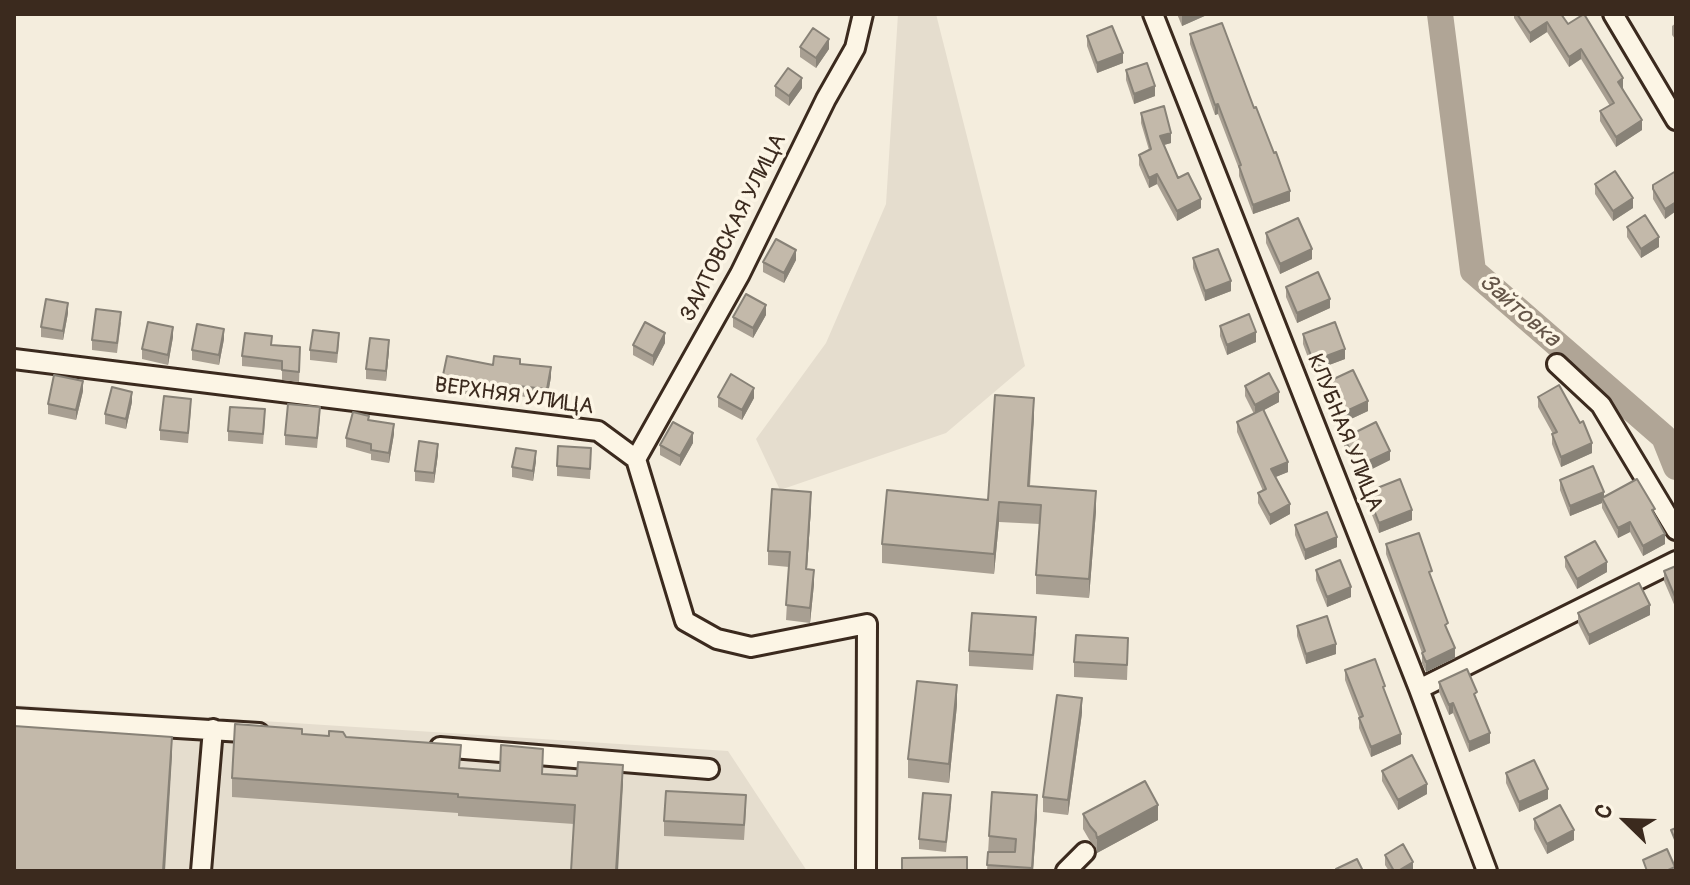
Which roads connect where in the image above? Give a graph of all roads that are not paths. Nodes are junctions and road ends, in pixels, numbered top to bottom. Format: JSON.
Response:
{"nodes":[{"id":1,"x":863,"y":14,"type":"edge"},
{"id":2,"x":1153,"y":14,"type":"edge"},
{"id":3,"x":1613,"y":14,"type":"edge"},
{"id":4,"x":1676,"y":120,"type":"edge"},
{"id":5,"x":14,"y":359,"type":"edge"},
{"id":6,"x":1557,"y":364,"type":"dead end"},
{"id":7,"x":636,"y":459,"type":"junction"},
{"id":8,"x":1676,"y":530,"type":"edge"},
{"id":9,"x":1676,"y":560,"type":"edge"},
{"id":10,"x":1419,"y":689,"type":"junction"},
{"id":11,"x":14,"y":718,"type":"edge"},
{"id":12,"x":213,"y":729,"type":"junction"},
{"id":13,"x":275,"y":734,"type":"edge"},
{"id":14,"x":430,"y":746,"type":"edge"},
{"id":15,"x":709,"y":769,"type":"dead end"},
{"id":16,"x":1085,"y":852,"type":"dead end"},
{"id":17,"x":201,"y":871,"type":"edge"},
{"id":18,"x":866,"y":871,"type":"edge"},
{"id":19,"x":1066,"y":871,"type":"edge"},
{"id":20,"x":1487,"y":871,"type":"edge"}],
"edges":[{"from":1,"to":7,"type":"street","name":"ЗАИТОВСКАЯ УЛИЦА"},
{"from":2,"to":10,"type":"street","name":"КЛУБНАЯ УЛИЦА"},
{"from":3,"to":4,"type":"street"},
{"from":5,"to":7,"type":"street","name":"ВЕРХНЯЯ УЛИЦА"},
{"from":6,"to":8,"type":"street"},
{"from":7,"to":18,"type":"street"},
{"from":9,"to":10,"type":"street"},
{"from":10,"to":20,"type":"street","name":"КЛУБНАЯ УЛИЦА"},
{"from":11,"to":12,"type":"street"},
{"from":12,"to":13,"type":"street"},
{"from":12,"to":17,"type":"street"},
{"from":14,"to":15,"type":"street"},
{"from":16,"to":19,"type":"street"}]}
